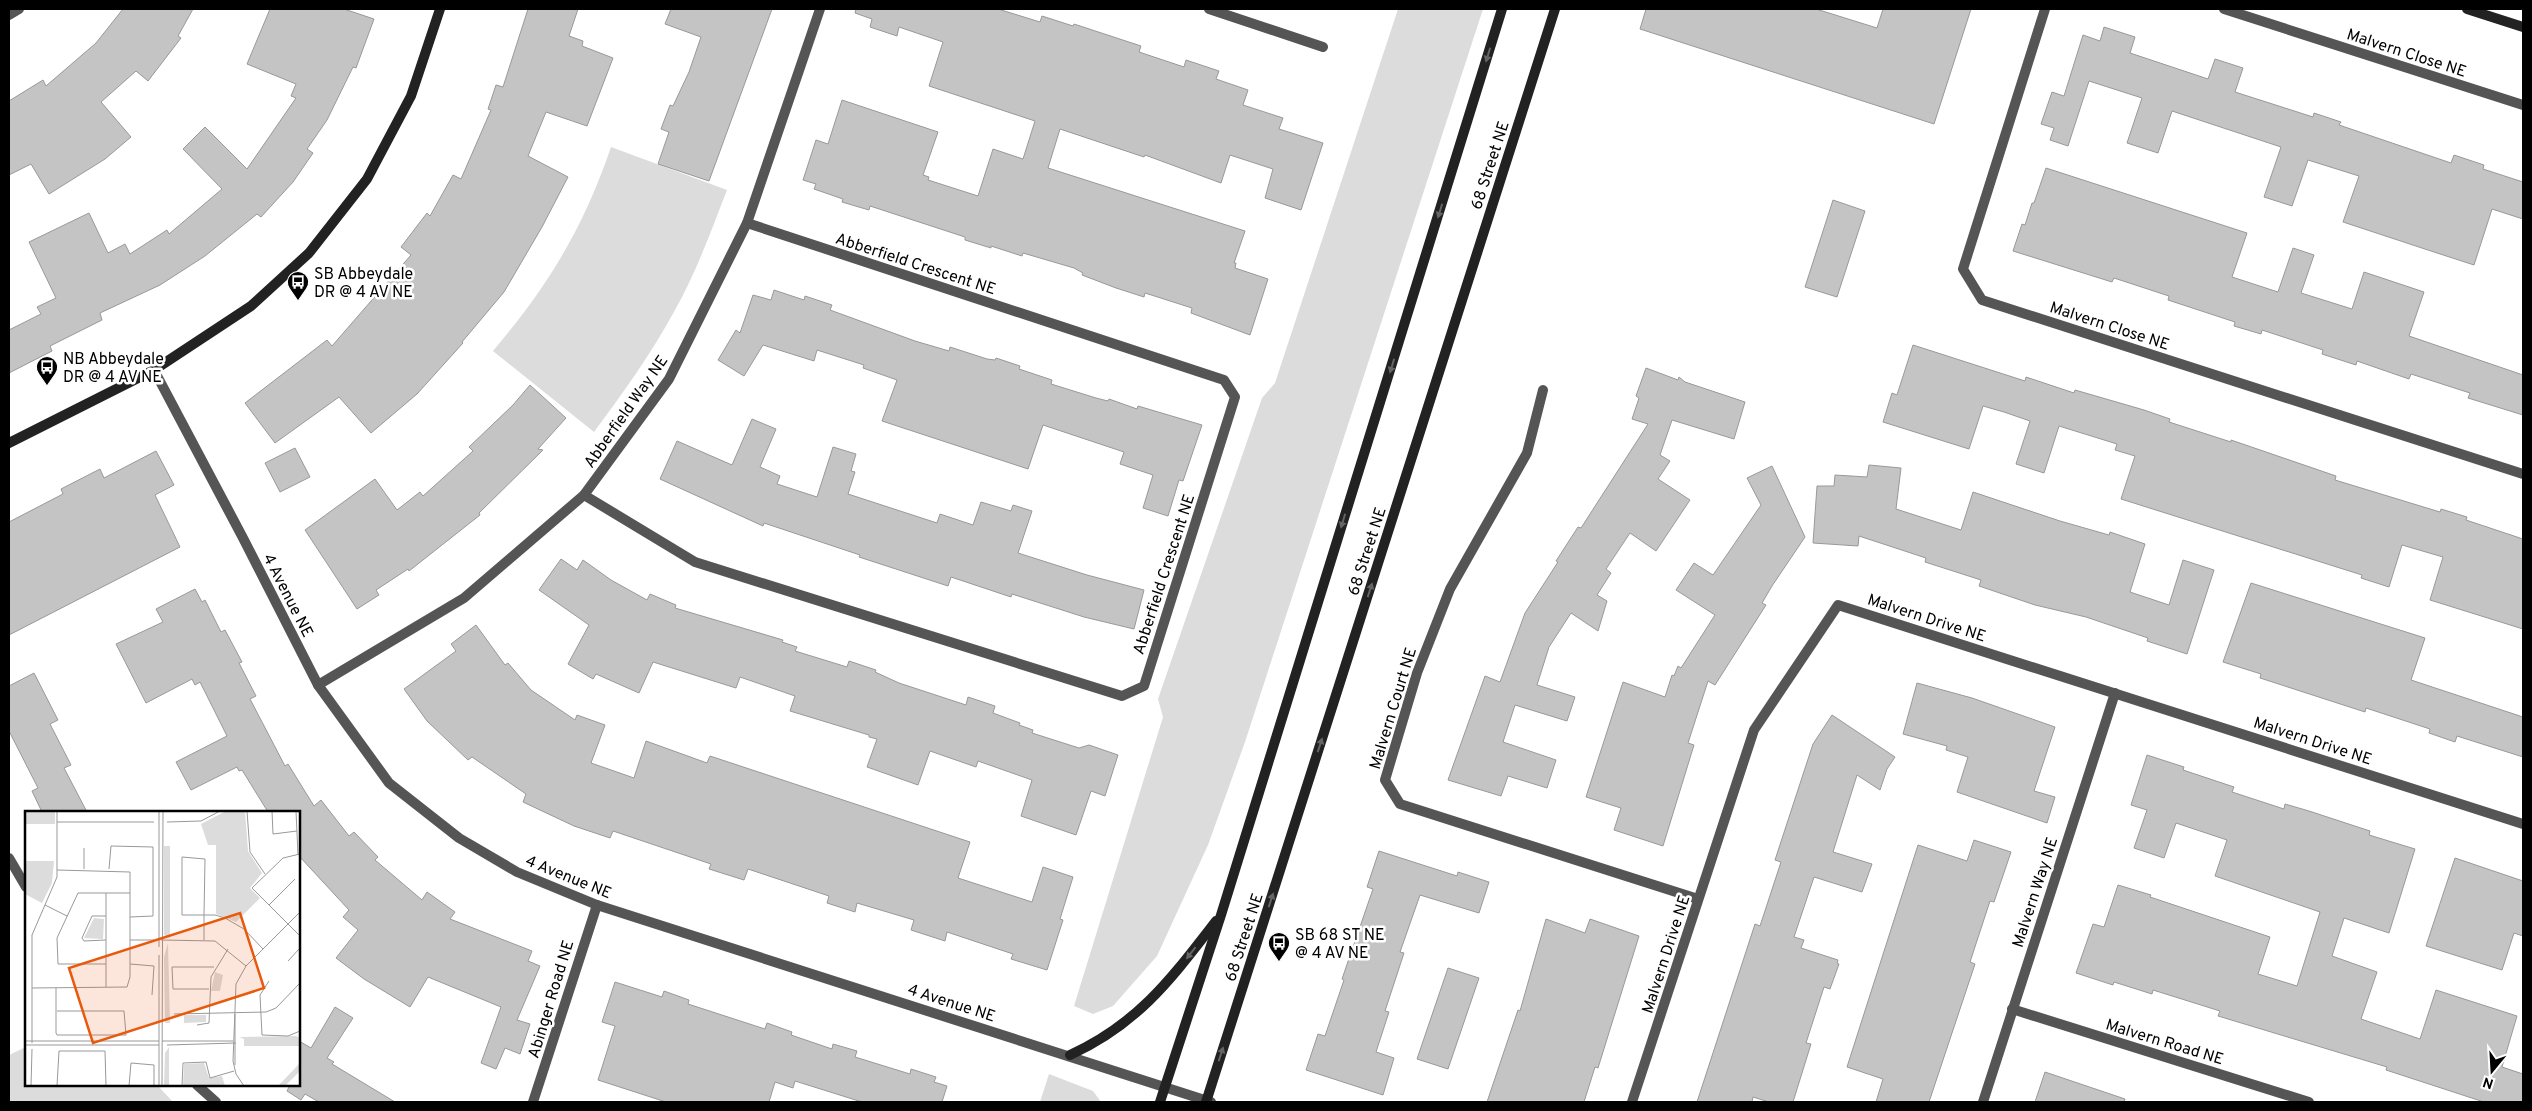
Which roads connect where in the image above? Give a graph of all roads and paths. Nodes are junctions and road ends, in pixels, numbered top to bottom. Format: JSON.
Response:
{"nodes":[{"id":1,"x":19,"y":9,"type":"edge"},
{"id":2,"x":440,"y":9,"type":"edge"},
{"id":3,"x":820,"y":9,"type":"edge"},
{"id":4,"x":1209,"y":9,"type":"edge"},
{"id":5,"x":1502,"y":9,"type":"edge"},
{"id":6,"x":1555,"y":9,"type":"edge"},
{"id":7,"x":2046,"y":9,"type":"edge"},
{"id":8,"x":2224,"y":9,"type":"edge"},
{"id":9,"x":2467,"y":9,"type":"edge"},
{"id":10,"x":9,"y":15,"type":"edge"},
{"id":11,"x":2523,"y":27,"type":"edge"},
{"id":12,"x":1323,"y":47,"type":"dead end"},
{"id":13,"x":2523,"y":105,"type":"edge"},
{"id":14,"x":747,"y":223,"type":"junction"},
{"id":15,"x":154,"y":370,"type":"junction"},
{"id":16,"x":1543,"y":390,"type":"dead end"},
{"id":17,"x":9,"y":443,"type":"edge"},
{"id":18,"x":2523,"y":474,"type":"edge"},
{"id":19,"x":584,"y":495,"type":"junction"},
{"id":20,"x":318,"y":686,"type":"junction"},
{"id":21,"x":2115,"y":693,"type":"junction"},
{"id":22,"x":2523,"y":824,"type":"edge"},
{"id":23,"x":9,"y":858,"type":"edge"},
{"id":24,"x":25,"y":885,"type":"edge"},
{"id":25,"x":1698,"y":899,"type":"junction"},
{"id":26,"x":597,"y":905,"type":"junction"},
{"id":27,"x":1221,"y":915,"type":"junction"},
{"id":28,"x":2012,"y":1009,"type":"junction"},
{"id":29,"x":1070,"y":1056,"type":"junction"},
{"id":30,"x":198,"y":1086,"type":"edge"},
{"id":31,"x":1165,"y":1086,"type":"junction"},
{"id":32,"x":216,"y":1102,"type":"edge"},
{"id":33,"x":533,"y":1102,"type":"edge"},
{"id":34,"x":1160,"y":1102,"type":"edge"},
{"id":35,"x":1207,"y":1102,"type":"edge"},
{"id":36,"x":1632,"y":1102,"type":"edge"},
{"id":37,"x":1983,"y":1102,"type":"edge"},
{"id":38,"x":2309,"y":1102,"type":"edge"}],
"edges":[{"from":1,"to":10,"type":"street"},
{"from":2,"to":15,"type":"main road"},
{"from":3,"to":14,"type":"street","name":"Abberfield Way NE"},
{"from":4,"to":12,"type":"street"},
{"from":5,"to":27,"type":"main road","name":"68 Street NE","one_way":true},
{"from":35,"to":6,"type":"main road","name":"68 Street NE","one_way":true},
{"from":7,"to":18,"type":"street","name":"Malvern Close NE"},
{"from":8,"to":13,"type":"street","name":"Malvern Close NE"},
{"from":9,"to":11,"type":"main road"},
{"from":14,"to":19,"type":"street","name":"Abberfield Way NE"},
{"from":14,"to":19,"type":"street","name":"Abberfield Crescent NE"},
{"from":15,"to":17,"type":"main road"},
{"from":15,"to":20,"type":"street","name":"4 Avenue NE"},
{"from":16,"to":25,"type":"street","name":"Malvern Court NE"},
{"from":19,"to":20,"type":"street","name":"Abberfield Way NE"},
{"from":20,"to":26,"type":"street","name":"4 Avenue NE"},
{"from":21,"to":22,"type":"street","name":"Malvern Drive NE"},
{"from":21,"to":25,"type":"street","name":"Malvern Drive NE"},
{"from":21,"to":28,"type":"street","name":"Malvern Way NE"},
{"from":23,"to":24,"type":"street"},
{"from":25,"to":36,"type":"street","name":"Malvern Drive NE"},
{"from":26,"to":29,"type":"street","name":"4 Avenue NE"},
{"from":26,"to":33,"type":"street","name":"Abinger Road NE"},
{"from":27,"to":29,"type":"main road","one_way":true},
{"from":27,"to":31,"type":"main road","name":"68 Street NE"},
{"from":28,"to":37,"type":"street","name":"Malvern Way NE"},
{"from":28,"to":38,"type":"street","name":"Malvern Road NE"},
{"from":29,"to":31,"type":"street","name":"4 Avenue NE"},
{"from":30,"to":32,"type":"street"},
{"from":31,"to":34,"type":"main road","name":"68 Street NE"},
{"from":31,"to":35,"type":"street","name":"4 Avenue NE"}]}
